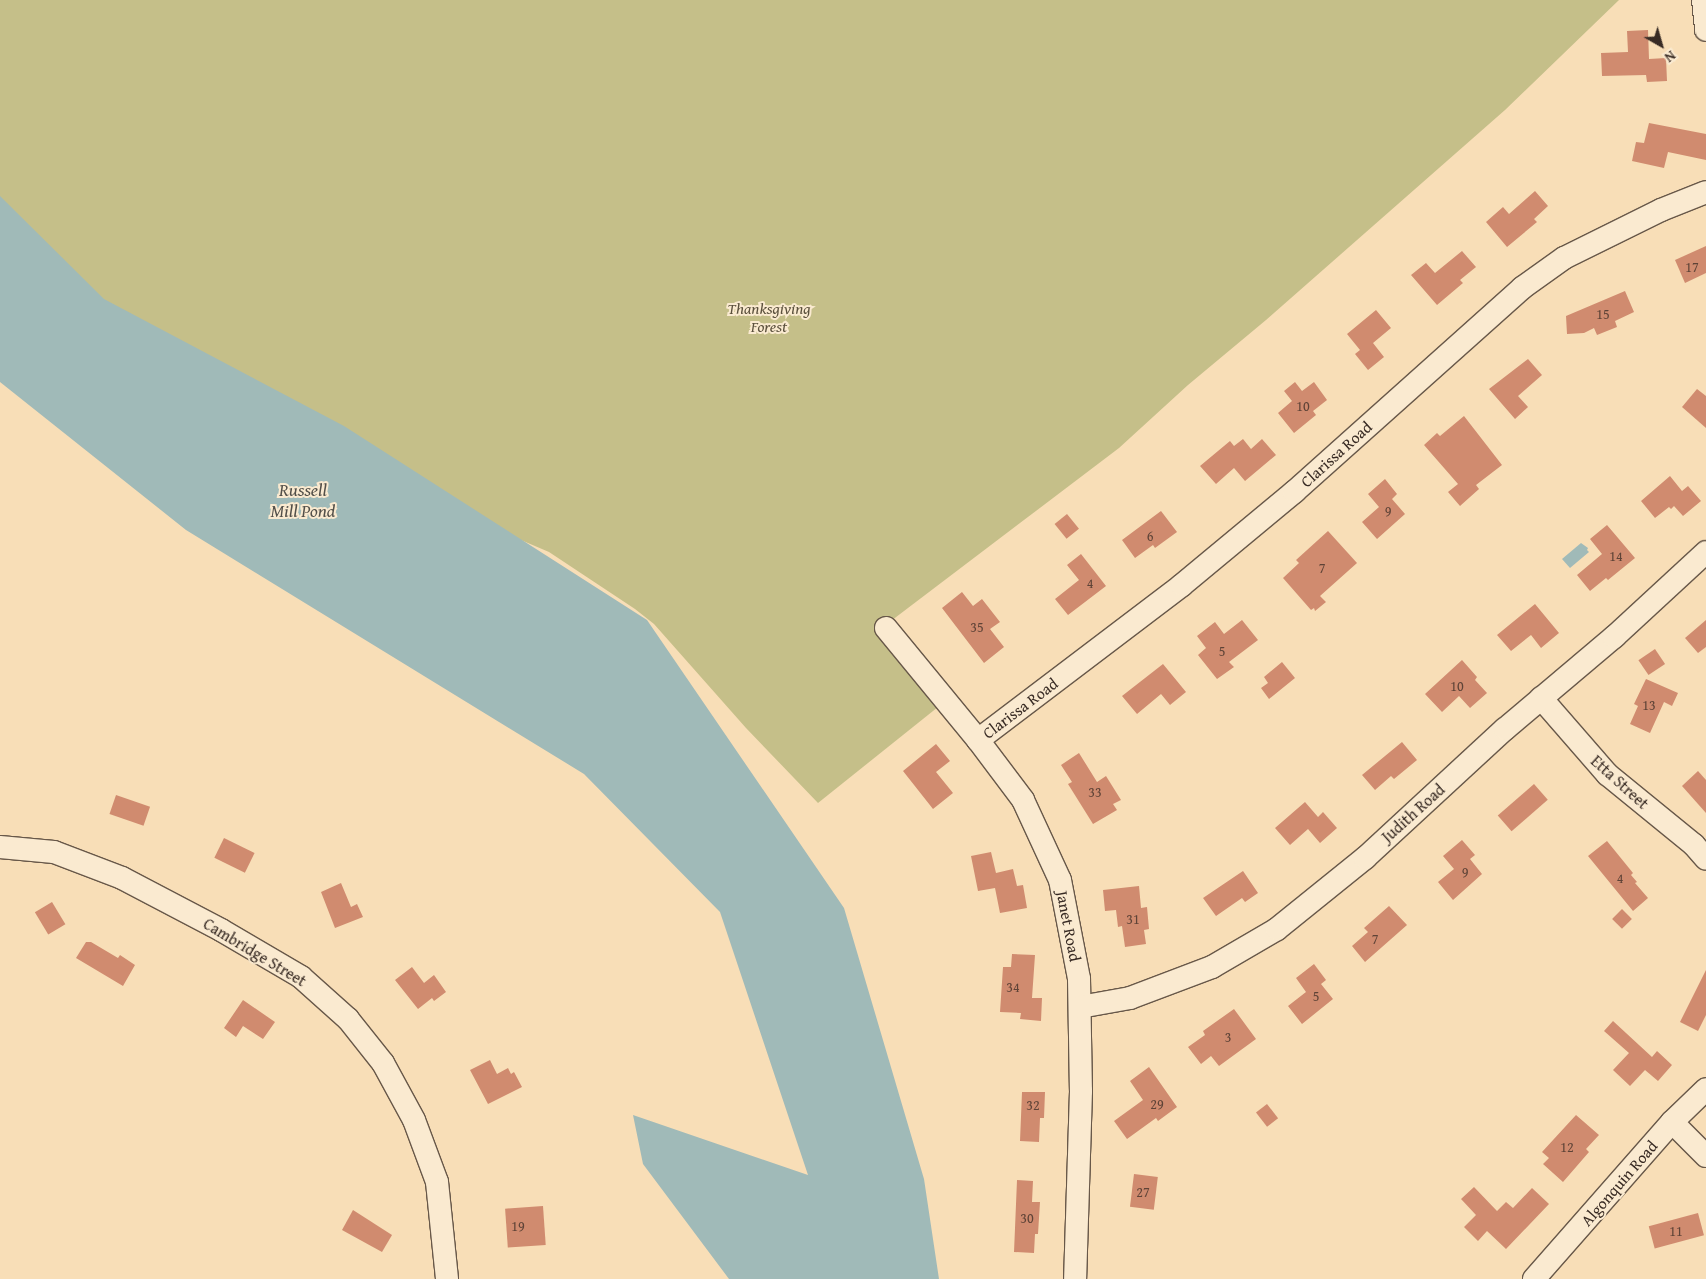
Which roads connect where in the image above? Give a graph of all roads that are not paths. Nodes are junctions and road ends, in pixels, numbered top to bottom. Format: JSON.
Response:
{"nodes":[{"id":1,"x":1703,"y":0,"type":"edge"},
{"id":2,"x":1706,"y":30,"type":"edge"},
{"id":3,"x":1706,"y":192,"type":"edge"},
{"id":4,"x":1706,"y":552,"type":"edge"},
{"id":5,"x":886,"y":628,"type":"dead end"},
{"id":6,"x":1542,"y":698,"type":"junction"},
{"id":7,"x":978,"y":740,"type":"junction"},
{"id":8,"x":0,"y":847,"type":"edge"},
{"id":9,"x":1706,"y":859,"type":"edge"},
{"id":10,"x":1080,"y":1007,"type":"junction"},
{"id":11,"x":1706,"y":1089,"type":"edge"},
{"id":12,"x":1672,"y":1122,"type":"junction"},
{"id":13,"x":1706,"y":1156,"type":"edge"},
{"id":14,"x":447,"y":1279,"type":"edge"},
{"id":15,"x":1075,"y":1279,"type":"edge"},
{"id":16,"x":1534,"y":1279,"type":"edge"}],
"edges":[{"from":1,"to":2,"type":"street"},
{"from":3,"to":7,"type":"street","name":"Clarissa Road"},
{"from":4,"to":6,"type":"street","name":"Judith Road"},
{"from":5,"to":7,"type":"street","name":"Janet Road"},
{"from":6,"to":9,"type":"street","name":"Etta Street"},
{"from":6,"to":10,"type":"street","name":"Judith Road"},
{"from":7,"to":10,"type":"street","name":"Janet Road"},
{"from":8,"to":14,"type":"street","name":"Cambridge Street"},
{"from":10,"to":15,"type":"street","name":"Janet Road"},
{"from":11,"to":12,"type":"street","name":"Algonquin Road"},
{"from":12,"to":13,"type":"street"},
{"from":12,"to":16,"type":"street","name":"Algonquin Road"}]}
